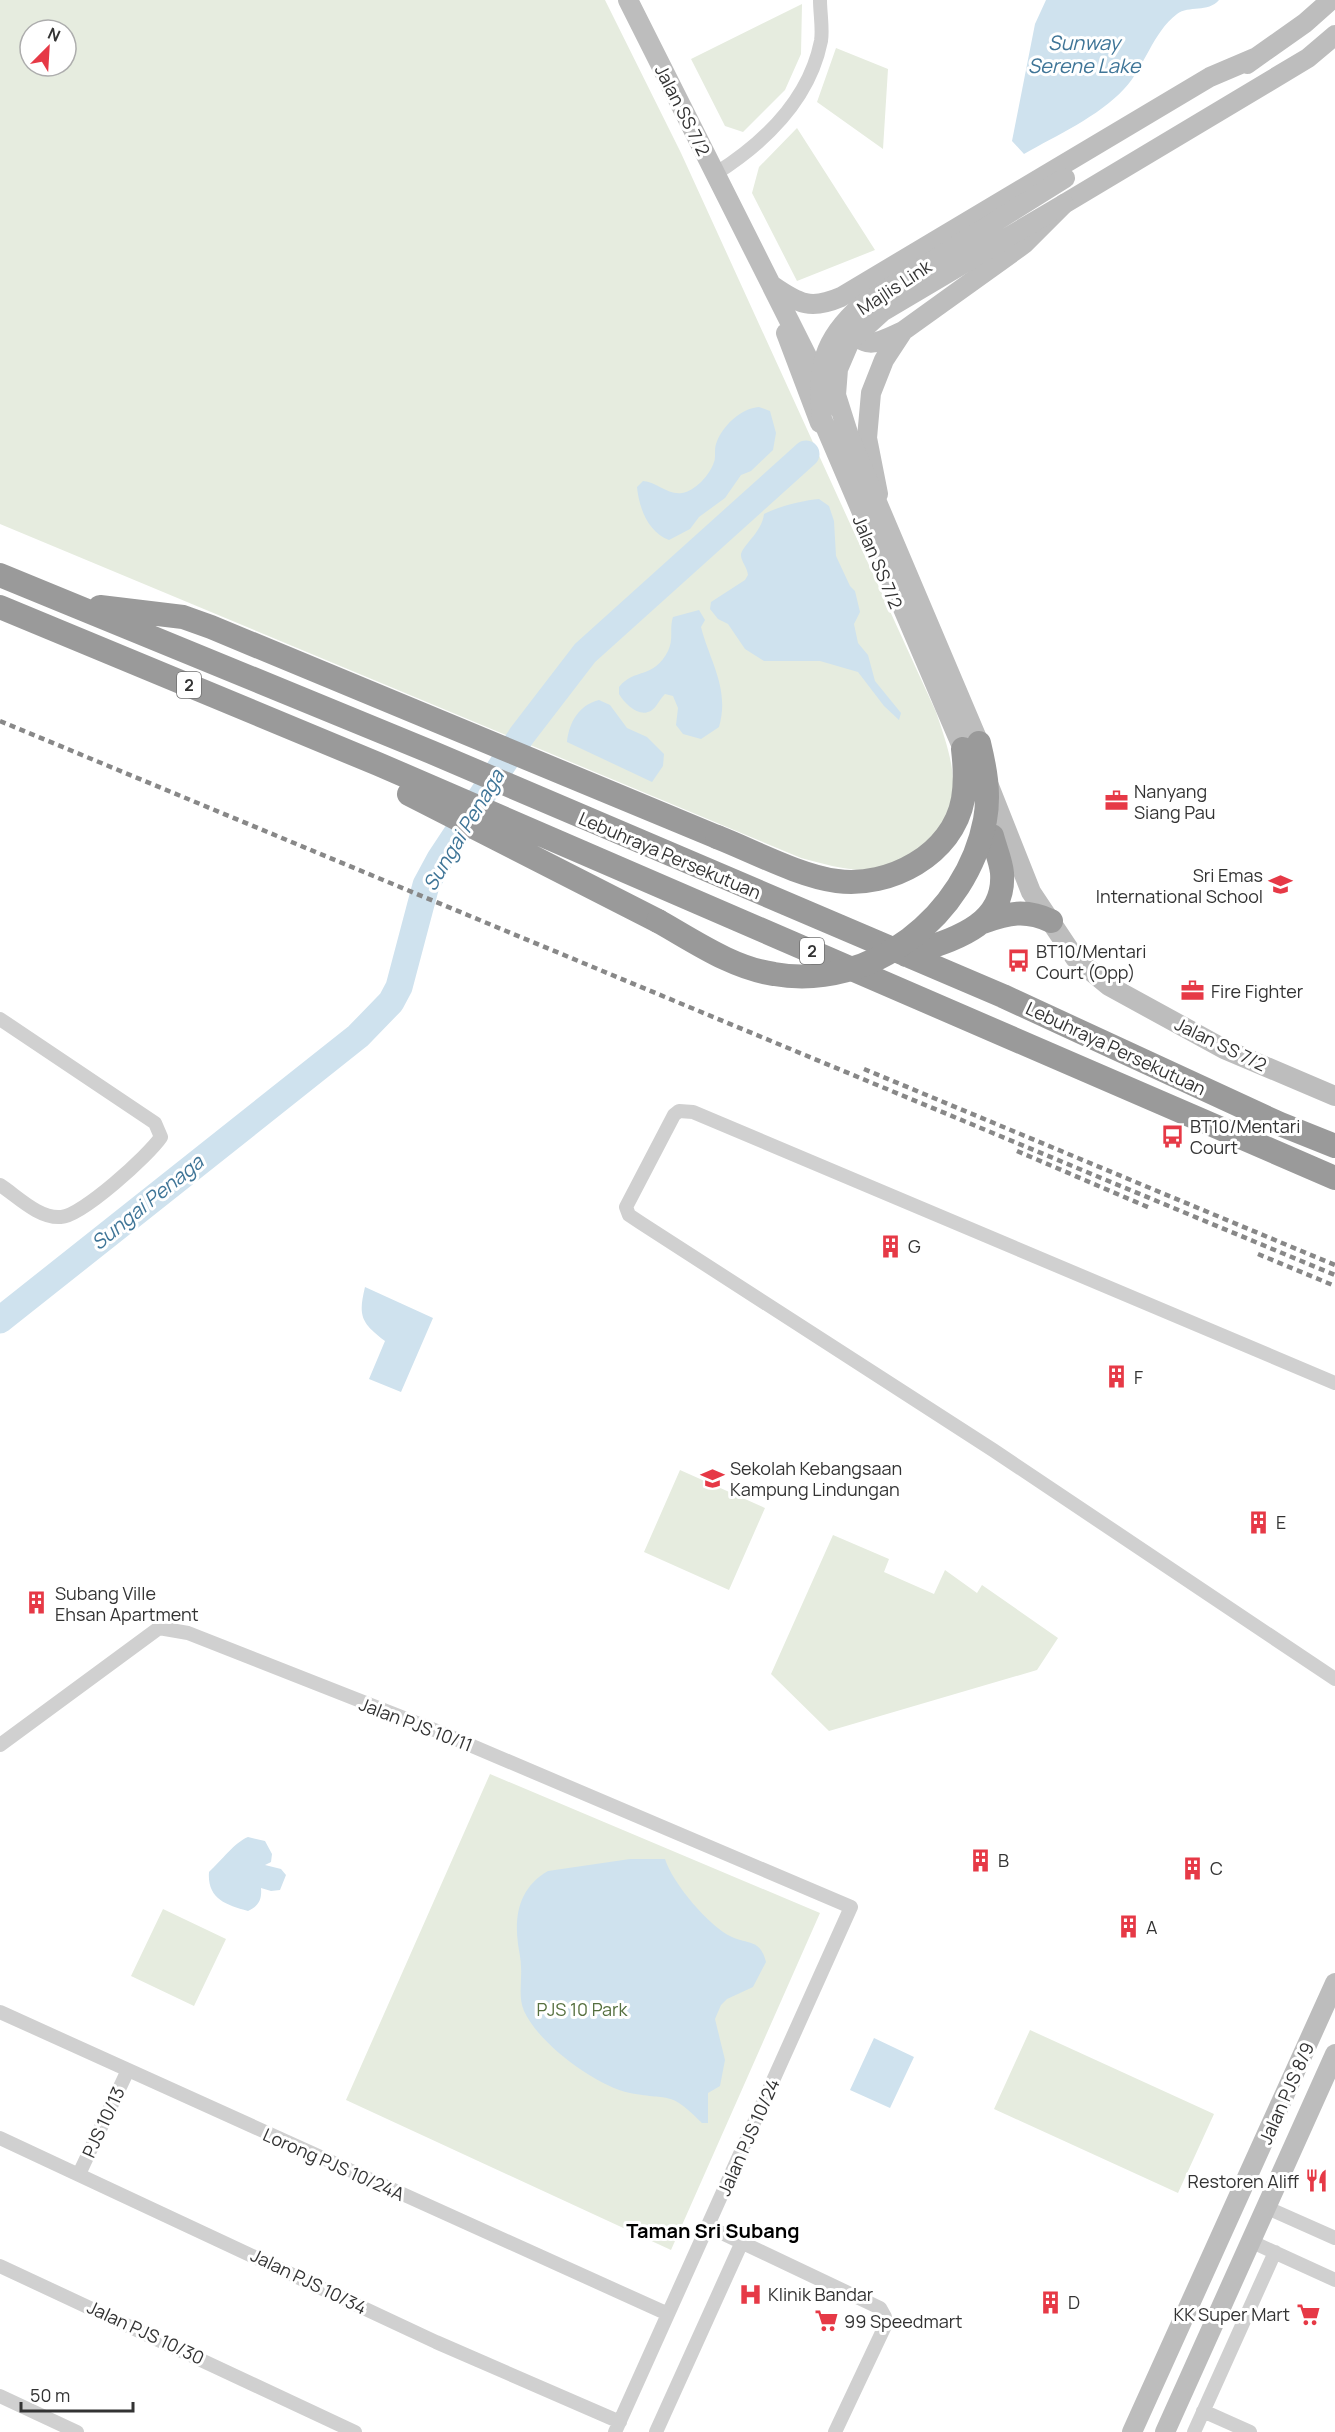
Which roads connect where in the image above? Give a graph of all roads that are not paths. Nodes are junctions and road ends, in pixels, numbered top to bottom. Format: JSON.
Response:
{"nodes":[{"id":1,"x":628,"y":0,"type":"edge"},
{"id":2,"x":820,"y":0,"type":"edge"},
{"id":3,"x":1333,"y":0,"type":"edge"},
{"id":4,"x":1335,"y":35,"type":"edge"},
{"id":5,"x":1257,"y":57,"type":"junction"},
{"id":6,"x":715,"y":174,"type":"junction"},
{"id":7,"x":1064,"y":204,"type":"junction"},
{"id":8,"x":889,"y":270,"type":"junction"},
{"id":9,"x":771,"y":284,"type":"junction"},
{"id":10,"x":903,"y":331,"type":"junction"},
{"id":11,"x":886,"y":531,"type":"junction"},
{"id":12,"x":0,"y":575,"type":"edge"},
{"id":13,"x":68,"y":603,"type":"junction"},
{"id":14,"x":0,"y":607,"type":"edge"},
{"id":15,"x":971,"y":746,"type":"junction"},
{"id":16,"x":378,"y":764,"type":"junction"},
{"id":17,"x":992,"y":836,"type":"joint"},
{"id":18,"x":1051,"y":921,"type":"junction"},
{"id":19,"x":983,"y":922,"type":"junction"},
{"id":20,"x":906,"y":955,"type":"junction"},
{"id":21,"x":0,"y":1019,"type":"edge"},
{"id":22,"x":1335,"y":1096,"type":"edge"},
{"id":23,"x":1335,"y":1146,"type":"edge"},
{"id":24,"x":1335,"y":1178,"type":"edge"},
{"id":25,"x":0,"y":1185,"type":"edge"},
{"id":26,"x":1335,"y":1383,"type":"edge"},
{"id":27,"x":1335,"y":1679,"type":"edge"},
{"id":28,"x":0,"y":1745,"type":"edge"},
{"id":29,"x":851,"y":1907,"type":"joint"},
{"id":30,"x":1335,"y":1983,"type":"edge"},
{"id":31,"x":0,"y":2012,"type":"edge"},
{"id":32,"x":1335,"y":2054,"type":"edge"},
{"id":33,"x":128,"y":2070,"type":"junction"},
{"id":34,"x":1291,"y":2081,"type":"junction"},
{"id":35,"x":1318,"y":2093,"type":"junction"},
{"id":36,"x":0,"y":2138,"type":"edge"},
{"id":37,"x":79,"y":2174,"type":"junction"},
{"id":38,"x":1265,"y":2207,"type":"junction"},
{"id":39,"x":707,"y":2226,"type":"junction"},
{"id":40,"x":1335,"y":2238,"type":"edge"},
{"id":41,"x":1250,"y":2241,"type":"junction"},
{"id":42,"x":742,"y":2242,"type":"junction"},
{"id":43,"x":1275,"y":2252,"type":"junction"},
{"id":44,"x":0,"y":2266,"type":"edge"},
{"id":45,"x":1335,"y":2280,"type":"edge"},
{"id":46,"x":668,"y":2314,"type":"junction"},
{"id":47,"x":0,"y":2396,"type":"edge"},
{"id":48,"x":1203,"y":2411,"type":"junction"},
{"id":49,"x":617,"y":2427,"type":"edge"},
{"id":50,"x":77,"y":2432,"type":"edge"},
{"id":51,"x":355,"y":2432,"type":"edge"},
{"id":52,"x":656,"y":2432,"type":"edge"},
{"id":53,"x":835,"y":2432,"type":"edge"},
{"id":54,"x":1132,"y":2432,"type":"edge"},
{"id":55,"x":1165,"y":2432,"type":"edge"},
{"id":56,"x":1194,"y":2432,"type":"edge"},
{"id":57,"x":1250,"y":2432,"type":"edge"}],
"edges":[{"from":1,"to":6,"type":"street","name":"Jalan SS 7/2"},
{"from":2,"to":6,"type":"street"},
{"from":3,"to":5,"type":"street","name":"Majlis Link"},
{"from":4,"to":7,"type":"street","name":"Majlis Link"},
{"from":5,"to":8,"type":"street"},
{"from":5,"to":15,"type":"street","name":"Majlis Link","bridge":true},
{"from":6,"to":9,"type":"street","name":"Jalan SS 7/2"},
{"from":7,"to":10,"type":"street"},
{"from":7,"to":15,"type":"street","name":"Majlis Link","bridge":true},
{"from":8,"to":9,"type":"street"},
{"from":8,"to":10,"type":"street"},
{"from":9,"to":11,"type":"street","name":"Jalan SS 7/2"},
{"from":9,"to":17,"type":"street","name":"Jalan SS 7/2"},
{"from":10,"to":11,"type":"street"},
{"from":11,"to":18,"type":"street","name":"Jalan SS 7/2"},
{"from":12,"to":13,"type":"highway","name":"Lebuhraya Persekutuan","number":"2"},
{"from":13,"to":15,"type":"highway","bridge":true},
{"from":13,"to":20,"type":"highway","name":"Lebuhraya Persekutuan","number":"2"},
{"from":14,"to":16,"type":"highway","name":"Lebuhraya Persekutuan","number":"2"},
{"from":15,"to":16,"type":"highway","bridge":true},
{"from":16,"to":24,"type":"highway","name":"Lebuhraya Persekutuan","number":"2"},
{"from":17,"to":19,"type":"highway"},
{"from":18,"to":19,"type":"highway"},
{"from":18,"to":22,"type":"street","name":"Jalan SS 7/2"},
{"from":19,"to":20,"type":"highway"},
{"from":20,"to":23,"type":"highway","name":"Lebuhraya Persekutuan","number":"2"},
{"from":21,"to":25,"type":"street"},
{"from":26,"to":27,"type":"street"},
{"from":28,"to":29,"type":"street","name":"Jalan PJS 10/11"},
{"from":29,"to":39,"type":"street","name":"Jalan PJS 10/24"},
{"from":30,"to":34,"type":"street","name":"Jalan PJS 8/9"},
{"from":31,"to":33,"type":"street","name":"Lorong PJS 10/24A"},
{"from":32,"to":35,"type":"street","name":"Jalan PJS 8/9"},
{"from":33,"to":37,"type":"street","name":"PJS 10/13"},
{"from":33,"to":46,"type":"street","name":"Lorong PJS 10/24A"},
{"from":34,"to":35,"type":"street"},
{"from":34,"to":54,"type":"street","name":"Jalan PJS 8/9"},
{"from":35,"to":38,"type":"street","name":"Jalan PJS 8/9"},
{"from":36,"to":37,"type":"street","name":"Jalan PJS 10/34"},
{"from":37,"to":49,"type":"street","name":"Jalan PJS 10/34"},
{"from":38,"to":40,"type":"street"},
{"from":38,"to":41,"type":"street","name":"Jalan PJS 8/9"},
{"from":39,"to":42,"type":"street"},
{"from":39,"to":46,"type":"street","name":"Jalan PJS 10/24"},
{"from":41,"to":43,"type":"street"},
{"from":41,"to":55,"type":"street","name":"Jalan PJS 8/9"},
{"from":42,"to":52,"type":"street"},
{"from":42,"to":53,"type":"street"},
{"from":43,"to":45,"type":"street"},
{"from":43,"to":48,"type":"street"},
{"from":44,"to":51,"type":"street","name":"Jalan PJS 10/30"},
{"from":46,"to":49,"type":"street","name":"Jalan PJS 10/24"},
{"from":47,"to":50,"type":"street"},
{"from":48,"to":56,"type":"street"},
{"from":48,"to":57,"type":"street"}]}
